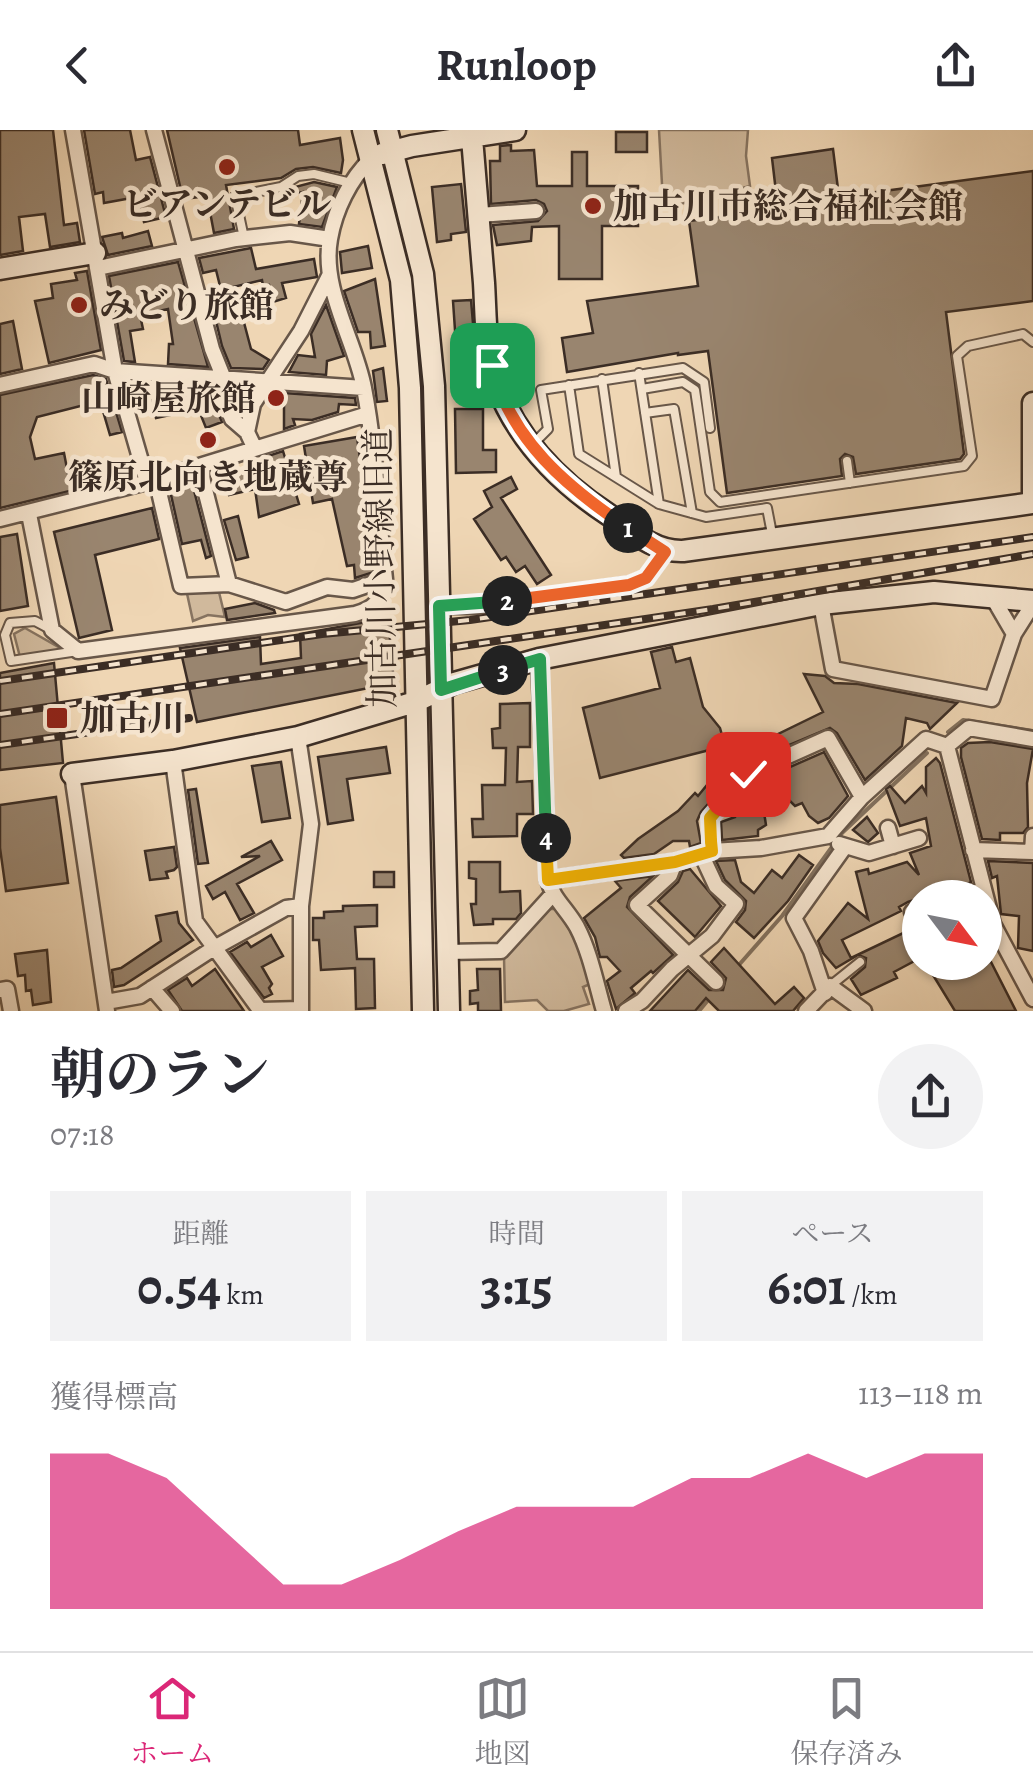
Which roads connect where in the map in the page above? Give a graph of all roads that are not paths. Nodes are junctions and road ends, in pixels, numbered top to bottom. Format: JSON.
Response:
{"nodes":[{"id":1,"x":73,"y":130,"type":"edge"},
{"id":2,"x":154,"y":130,"type":"edge"},
{"id":3,"x":363,"y":130,"type":"edge"},
{"id":4,"x":515,"y":130,"type":"edge"},
{"id":5,"x":472,"y":138,"type":"junction"},
{"id":6,"x":390,"y":140,"type":"edge"},
{"id":7,"x":372,"y":159,"type":"junction"},
{"id":8,"x":351,"y":182,"type":"junction"},
{"id":9,"x":536,"y":210,"type":"dead end"},
{"id":10,"x":479,"y":215,"type":"junction"},
{"id":11,"x":244,"y":238,"type":"junction"},
{"id":12,"x":330,"y":239,"type":"junction"},
{"id":13,"x":188,"y":251,"type":"junction"},
{"id":14,"x":97,"y":260,"type":"junction"},
{"id":15,"x":0,"y":269,"type":"edge"},
{"id":16,"x":329,"y":276,"type":"junction"},
{"id":17,"x":1033,"y":342,"type":"edge"},
{"id":18,"x":115,"y":371,"type":"junction"},
{"id":19,"x":639,"y":374,"type":"junction"},
{"id":20,"x":224,"y":379,"type":"junction"},
{"id":21,"x":602,"y":380,"type":"junction"},
{"id":22,"x":267,"y":382,"type":"junction"},
{"id":23,"x":569,"y":385,"type":"junction"},
{"id":24,"x":0,"y":386,"type":"edge"},
{"id":25,"x":364,"y":388,"type":"junction"},
{"id":26,"x":642,"y":389,"type":"junction"},
{"id":27,"x":1033,"y":403,"type":"edge"},
{"id":28,"x":645,"y":412,"type":"junction"},
{"id":29,"x":368,"y":414,"type":"junction"},
{"id":30,"x":710,"y":428,"type":"dead end"},
{"id":31,"x":247,"y":432,"type":"junction"},
{"id":32,"x":532,"y":445,"type":"junction"},
{"id":33,"x":255,"y":450,"type":"junction"},
{"id":34,"x":847,"y":461,"type":"dead end"},
{"id":35,"x":199,"y":466,"type":"junction"},
{"id":36,"x":616,"y":477,"type":"junction"},
{"id":37,"x":151,"y":481,"type":"junction"},
{"id":38,"x":850,"y":483,"type":"junction"},
{"id":39,"x":1033,"y":499,"type":"edge"},
{"id":40,"x":659,"y":504,"type":"junction"},
{"id":41,"x":692,"y":513,"type":"junction"},
{"id":42,"x":28,"y":514,"type":"junction"},
{"id":43,"x":0,"y":520,"type":"edge"},
{"id":44,"x":773,"y":538,"type":"junction"},
{"id":45,"x":665,"y":552,"type":"junction"},
{"id":46,"x":385,"y":579,"type":"junction"},
{"id":47,"x":229,"y":584,"type":"junction"},
{"id":48,"x":993,"y":598,"type":"junction"},
{"id":49,"x":1033,"y":602,"type":"edge"},
{"id":50,"x":821,"y":604,"type":"junction"},
{"id":51,"x":439,"y":606,"type":"junction"},
{"id":52,"x":52,"y":630,"type":"junction"},
{"id":53,"x":1014,"y":634,"type":"junction"},
{"id":54,"x":78,"y":651,"type":"junction"},
{"id":55,"x":540,"y":659,"type":"junction"},
{"id":56,"x":441,"y":690,"type":"junction"},
{"id":57,"x":414,"y":702,"type":"junction"},
{"id":58,"x":298,"y":736,"type":"junction"},
{"id":59,"x":1033,"y":740,"type":"edge"},
{"id":60,"x":947,"y":746,"type":"junction"},
{"id":61,"x":173,"y":761,"type":"junction"},
{"id":62,"x":72,"y":774,"type":"joint"},
{"id":63,"x":862,"y":798,"type":"junction"},
{"id":64,"x":888,"y":828,"type":"dead end"},
{"id":65,"x":828,"y":836,"type":"junction"},
{"id":66,"x":1033,"y":836,"type":"edge"},
{"id":67,"x":919,"y":838,"type":"dead end"},
{"id":68,"x":893,"y":846,"type":"junction"},
{"id":69,"x":844,"y":848,"type":"junction"},
{"id":70,"x":974,"y":850,"type":"junction"},
{"id":71,"x":1032,"y":852,"type":"edge"},
{"id":72,"x":707,"y":853,"type":"junction"},
{"id":73,"x":675,"y":862,"type":"junction"},
{"id":74,"x":548,"y":880,"type":"junction"},
{"id":75,"x":982,"y":880,"type":"edge"},
{"id":76,"x":552,"y":896,"type":"junction"},
{"id":77,"x":301,"y":906,"type":"junction"},
{"id":78,"x":1002,"y":941,"type":"edge"},
{"id":79,"x":214,"y":948,"type":"junction"},
{"id":80,"x":446,"y":952,"type":"junction"},
{"id":81,"x":688,"y":955,"type":"junction"},
{"id":82,"x":860,"y":962,"type":"dead end"},
{"id":83,"x":716,"y":982,"type":"dead end"},
{"id":84,"x":152,"y":988,"type":"junction"},
{"id":85,"x":0,"y":990,"type":"edge"},
{"id":86,"x":827,"y":990,"type":"junction"},
{"id":87,"x":1033,"y":999,"type":"edge"},
{"id":88,"x":107,"y":1006,"type":"edge"},
{"id":89,"x":648,"y":1006,"type":"edge"},
{"id":90,"x":301,"y":1010,"type":"edge"},
{"id":91,"x":10,"y":1011,"type":"edge"},
{"id":92,"x":172,"y":1011,"type":"edge"},
{"id":93,"x":423,"y":1011,"type":"edge"},
{"id":94,"x":449,"y":1011,"type":"edge"},
{"id":95,"x":604,"y":1011,"type":"edge"},
{"id":96,"x":626,"y":1011,"type":"edge"},
{"id":97,"x":806,"y":1011,"type":"edge"},
{"id":98,"x":864,"y":1011,"type":"edge"}],
"edges":[{"from":1,"to":14,"type":"street"},
{"from":2,"to":13,"type":"street"},
{"from":3,"to":7,"type":"street","name":"加古川小野線旧道"},
{"from":4,"to":5,"type":"street"},
{"from":5,"to":6,"type":"street"},
{"from":5,"to":10,"type":"street"},
{"from":6,"to":7,"type":"street"},
{"from":6,"to":51,"type":"street","name":"加古川小野線旧道"},
{"from":7,"to":8,"type":"street"},
{"from":7,"to":57,"type":"street","name":"加古川小野線旧道"},
{"from":8,"to":11,"type":"lane"},
{"from":8,"to":12,"type":"street"},
{"from":9,"to":10,"type":"street"},
{"from":10,"to":32,"type":"street"},
{"from":11,"to":12,"type":"street"},
{"from":11,"to":13,"type":"street"},
{"from":12,"to":16,"type":"street"},
{"from":13,"to":14,"type":"street"},
{"from":13,"to":20,"type":"street"},
{"from":14,"to":15,"type":"street"},
{"from":14,"to":18,"type":"street"},
{"from":16,"to":22,"type":"street"},
{"from":16,"to":25,"type":"street"},
{"from":17,"to":38,"type":"lane"},
{"from":18,"to":20,"type":"street"},
{"from":18,"to":24,"type":"street"},
{"from":18,"to":37,"type":"street"},
{"from":19,"to":21,"type":"lane"},
{"from":19,"to":26,"type":"lane"},
{"from":19,"to":30,"type":"lane"},
{"from":20,"to":22,"type":"street"},
{"from":20,"to":31,"type":"street"},
{"from":21,"to":23,"type":"lane"},
{"from":21,"to":36,"type":"lane"},
{"from":22,"to":25,"type":"street"},
{"from":22,"to":31,"type":"street"},
{"from":23,"to":32,"type":"lane"},
{"from":23,"to":36,"type":"lane"},
{"from":25,"to":29,"type":"street"},
{"from":26,"to":28,"type":"lane"},
{"from":26,"to":38,"type":"lane"},
{"from":27,"to":39,"type":"street"},
{"from":28,"to":40,"type":"lane"},
{"from":28,"to":41,"type":"lane"},
{"from":29,"to":33,"type":"street"},
{"from":29,"to":46,"type":"street"},
{"from":31,"to":33,"type":"street"},
{"from":32,"to":45,"type":"street"},
{"from":33,"to":35,"type":"street"},
{"from":34,"to":38,"type":"lane"},
{"from":35,"to":37,"type":"street"},
{"from":35,"to":47,"type":"street"},
{"from":36,"to":40,"type":"lane"},
{"from":37,"to":42,"type":"street"},
{"from":37,"to":47,"type":"street"},
{"from":39,"to":44,"type":"street"},
{"from":40,"to":41,"type":"lane"},
{"from":41,"to":44,"type":"lane"},
{"from":42,"to":43,"type":"street"},
{"from":42,"to":52,"type":"street"},
{"from":44,"to":45,"type":"street"},
{"from":45,"to":51,"type":"street"},
{"from":46,"to":47,"type":"street"},
{"from":46,"to":54,"type":"street"},
{"from":48,"to":49,"type":"street"},
{"from":48,"to":50,"type":"street"},
{"from":48,"to":53,"type":"street"},
{"from":49,"to":53,"type":"street"},
{"from":50,"to":53,"type":"street"},
{"from":50,"to":55,"type":"street"},
{"from":51,"to":56,"type":"street","name":"加古川小野線旧道"},
{"from":52,"to":54,"type":"street"},
{"from":52,"to":54,"type":"lane"},
{"from":55,"to":56,"type":"street"},
{"from":55,"to":74,"type":"street"},
{"from":56,"to":57,"type":"street"},
{"from":56,"to":80,"type":"street","name":"加古川小野線旧道"},
{"from":57,"to":58,"type":"street"},
{"from":57,"to":93,"type":"street","name":"加古川小野線旧道"},
{"from":58,"to":61,"type":"street"},
{"from":58,"to":77,"type":"street"},
{"from":59,"to":60,"type":"street"},
{"from":60,"to":63,"type":"street"},
{"from":60,"to":70,"type":"street"},
{"from":61,"to":62,"type":"street"},
{"from":61,"to":79,"type":"street"},
{"from":62,"to":88,"type":"street"},
{"from":63,"to":65,"type":"street"},
{"from":63,"to":72,"type":"street"},
{"from":64,"to":68,"type":"street"},
{"from":65,"to":69,"type":"street"},
{"from":65,"to":72,"type":"street"},
{"from":66,"to":71,"type":"street"},
{"from":67,"to":68,"type":"street"},
{"from":68,"to":69,"type":"street"},
{"from":69,"to":86,"type":"street"},
{"from":70,"to":71,"type":"street"},
{"from":70,"to":75,"type":"street"},
{"from":72,"to":73,"type":"street"},
{"from":72,"to":81,"type":"street"},
{"from":73,"to":74,"type":"street"},
{"from":73,"to":81,"type":"street"},
{"from":74,"to":76,"type":"street"},
{"from":76,"to":80,"type":"street"},
{"from":76,"to":95,"type":"street"},
{"from":77,"to":79,"type":"street"},
{"from":77,"to":90,"type":"street"},
{"from":78,"to":87,"type":"street"},
{"from":79,"to":84,"type":"street"},
{"from":79,"to":90,"type":"street"},
{"from":80,"to":94,"type":"street","name":"加古川小野線旧道"},
{"from":81,"to":83,"type":"street"},
{"from":81,"to":89,"type":"street"},
{"from":82,"to":86,"type":"lane"},
{"from":84,"to":88,"type":"street"},
{"from":84,"to":92,"type":"street"},
{"from":85,"to":91,"type":"street"},
{"from":86,"to":97,"type":"street"},
{"from":86,"to":98,"type":"street"},
{"from":89,"to":96,"type":"street"}]}
